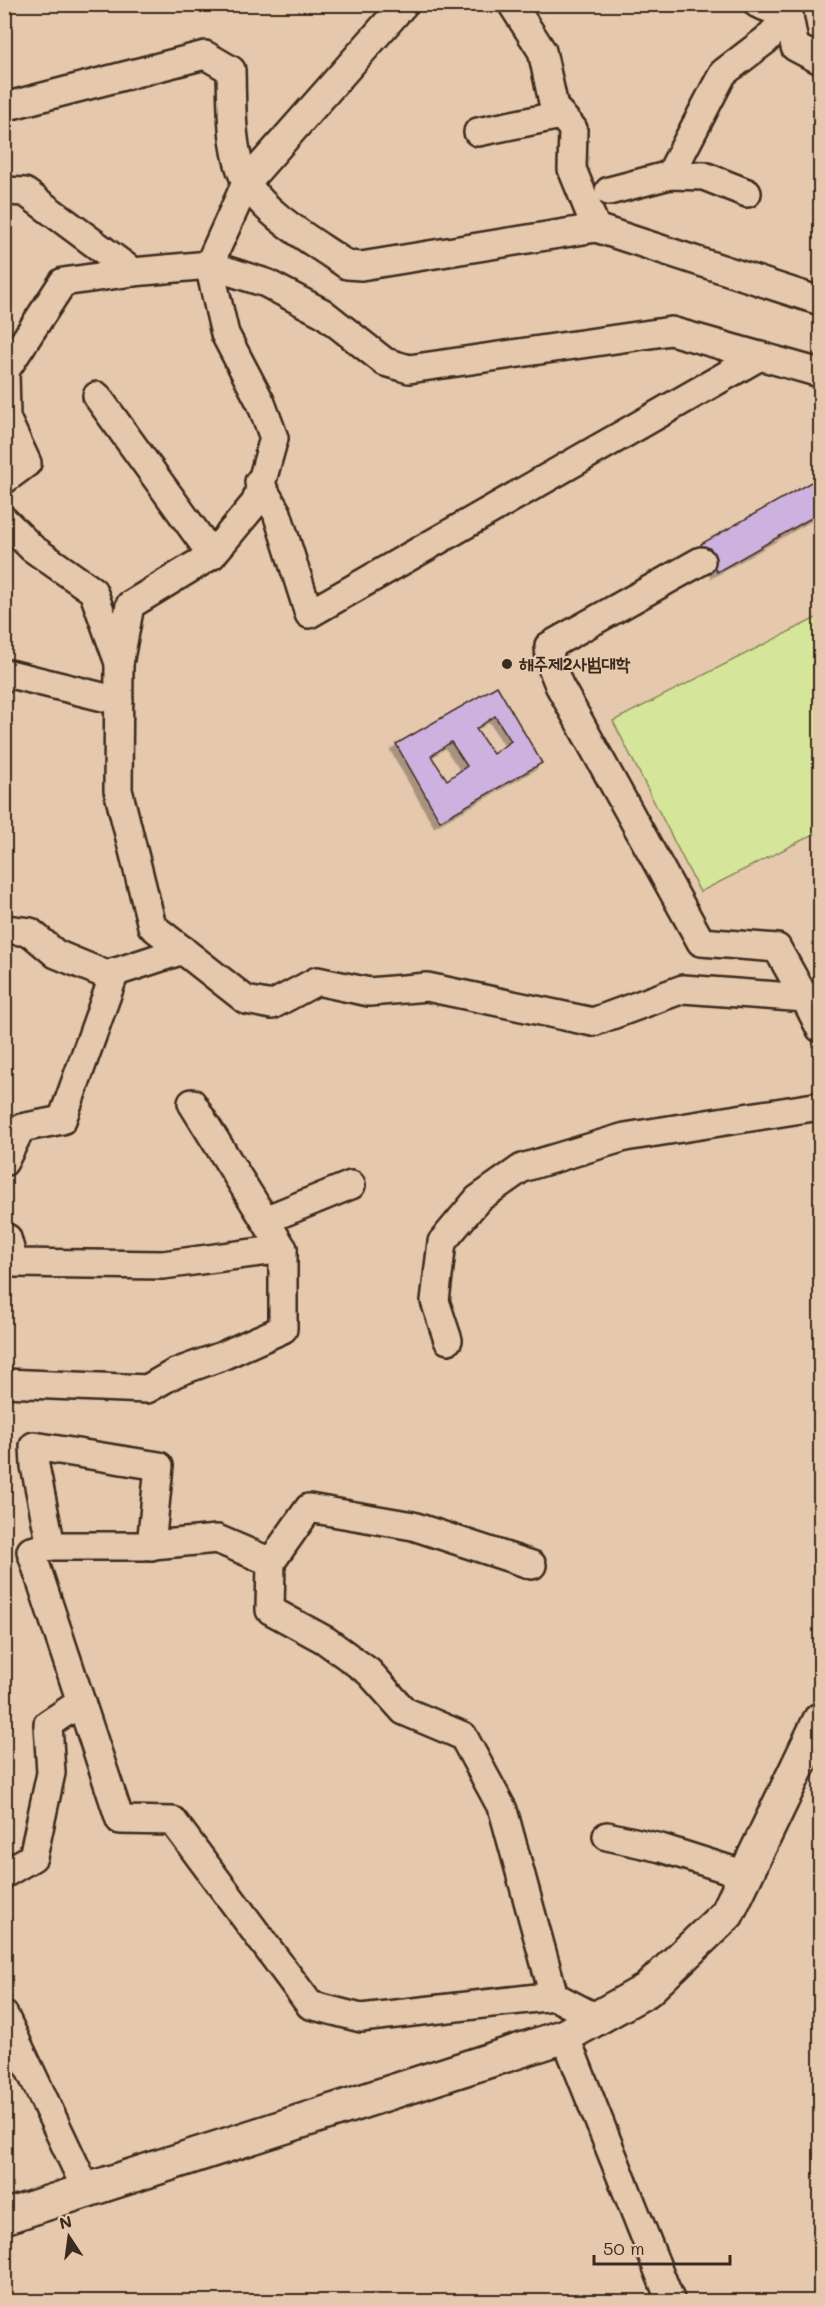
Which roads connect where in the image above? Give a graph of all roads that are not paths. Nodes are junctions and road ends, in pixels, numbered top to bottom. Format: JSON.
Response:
{"nodes":[{"id":1,"x":404,"y":4,"type":"edge"},
{"id":2,"x":512,"y":4,"type":"edge"},
{"id":3,"x":758,"y":4,"type":"edge"},
{"id":4,"x":789,"y":16,"type":"junction"},
{"id":5,"x":820,"y":60,"type":"edge"},
{"id":6,"x":4,"y":107,"type":"edge"},
{"id":7,"x":561,"y":115,"type":"junction"},
{"id":8,"x":478,"y":132,"type":"dead end"},
{"id":9,"x":670,"y":175,"type":"junction"},
{"id":10,"x":246,"y":183,"type":"junction"},
{"id":11,"x":4,"y":191,"type":"edge"},
{"id":12,"x":609,"y":191,"type":"dead end"},
{"id":13,"x":747,"y":193,"type":"dead end"},
{"id":14,"x":596,"y":228,"type":"junction"},
{"id":15,"x":209,"y":265,"type":"junction"},
{"id":16,"x":133,"y":272,"type":"junction"},
{"id":17,"x":820,"y":301,"type":"edge"},
{"id":18,"x":760,"y":356,"type":"junction"},
{"id":19,"x":820,"y":373,"type":"edge"},
{"id":20,"x":97,"y":396,"type":"dead end"},
{"id":21,"x":4,"y":480,"type":"edge"},
{"id":22,"x":259,"y":482,"type":"junction"},
{"id":23,"x":4,"y":520,"type":"edge"},
{"id":24,"x":212,"y":555,"type":"junction"},
{"id":25,"x":702,"y":561,"type":"dead end"},
{"id":26,"x":119,"y":664,"type":"junction"},
{"id":27,"x":4,"y":678,"type":"edge"},
{"id":28,"x":119,"y":701,"type":"junction"},
{"id":29,"x":4,"y":929,"type":"edge"},
{"id":30,"x":183,"y":950,"type":"junction"},
{"id":31,"x":115,"y":972,"type":"junction"},
{"id":32,"x":805,"y":998,"type":"junction"},
{"id":33,"x":820,"y":1028,"type":"edge"},
{"id":34,"x":192,"y":1103,"type":"dead end"},
{"id":35,"x":820,"y":1106,"type":"edge"},
{"id":36,"x":4,"y":1162,"type":"edge"},
{"id":37,"x":351,"y":1185,"type":"dead end"},
{"id":38,"x":265,"y":1220,"type":"junction"},
{"id":39,"x":4,"y":1237,"type":"edge"},
{"id":40,"x":283,"y":1249,"type":"junction"},
{"id":41,"x":9,"y":1264,"type":"edge"},
{"id":42,"x":448,"y":1340,"type":"dead end"},
{"id":43,"x":4,"y":1383,"type":"edge"},
{"id":44,"x":51,"y":1546,"type":"junction"},
{"id":45,"x":152,"y":1546,"type":"junction"},
{"id":46,"x":272,"y":1562,"type":"junction"},
{"id":47,"x":532,"y":1565,"type":"dead end"},
{"id":48,"x":81,"y":1702,"type":"junction"},
{"id":49,"x":820,"y":1720,"type":"edge"},
{"id":50,"x":607,"y":1836,"type":"dead end"},
{"id":51,"x":4,"y":1874,"type":"edge"},
{"id":52,"x":746,"y":1875,"type":"junction"},
{"id":53,"x":554,"y":1996,"type":"junction"},
{"id":54,"x":598,"y":2019,"type":"junction"},
{"id":55,"x":8,"y":2028,"type":"edge"},
{"id":56,"x":565,"y":2036,"type":"junction"},
{"id":57,"x":87,"y":2191,"type":"junction"},
{"id":58,"x":4,"y":2217,"type":"edge"},
{"id":59,"x":671,"y":2301,"type":"edge"}],
"edges":[{"from":1,"to":10,"type":"street"},
{"from":2,"to":7,"type":"street"},
{"from":3,"to":4,"type":"street"},
{"from":4,"to":5,"type":"street"},
{"from":4,"to":9,"type":"street"},
{"from":6,"to":10,"type":"street"},
{"from":7,"to":8,"type":"street"},
{"from":7,"to":14,"type":"street"},
{"from":9,"to":12,"type":"street"},
{"from":9,"to":13,"type":"street"},
{"from":10,"to":14,"type":"street"},
{"from":10,"to":15,"type":"street"},
{"from":11,"to":16,"type":"street"},
{"from":14,"to":17,"type":"street"},
{"from":15,"to":16,"type":"street"},
{"from":15,"to":18,"type":"street"},
{"from":15,"to":22,"type":"street"},
{"from":16,"to":21,"type":"street"},
{"from":18,"to":19,"type":"street"},
{"from":18,"to":22,"type":"street"},
{"from":20,"to":24,"type":"street"},
{"from":22,"to":24,"type":"street"},
{"from":23,"to":26,"type":"street"},
{"from":24,"to":26,"type":"street"},
{"from":25,"to":32,"type":"street"},
{"from":26,"to":28,"type":"street"},
{"from":27,"to":28,"type":"street"},
{"from":28,"to":30,"type":"street"},
{"from":29,"to":31,"type":"street"},
{"from":30,"to":31,"type":"street"},
{"from":30,"to":32,"type":"street"},
{"from":31,"to":36,"type":"street"},
{"from":32,"to":33,"type":"street"},
{"from":34,"to":38,"type":"street"},
{"from":35,"to":42,"type":"street"},
{"from":37,"to":38,"type":"street"},
{"from":38,"to":40,"type":"street"},
{"from":39,"to":41,"type":"street"},
{"from":40,"to":41,"type":"street"},
{"from":40,"to":43,"type":"street"},
{"from":44,"to":45,"type":"street"},
{"from":44,"to":45,"type":"street"},
{"from":44,"to":48,"type":"street"},
{"from":45,"to":46,"type":"street"},
{"from":46,"to":47,"type":"street"},
{"from":46,"to":53,"type":"street"},
{"from":48,"to":51,"type":"street"},
{"from":48,"to":53,"type":"street"},
{"from":49,"to":52,"type":"main road"},
{"from":50,"to":52,"type":"street"},
{"from":52,"to":54,"type":"main road"},
{"from":53,"to":54,"type":"street"},
{"from":54,"to":56,"type":"main road"},
{"from":55,"to":57,"type":"street"},
{"from":56,"to":57,"type":"main road"},
{"from":56,"to":59,"type":"street"},
{"from":57,"to":58,"type":"main road"}]}
